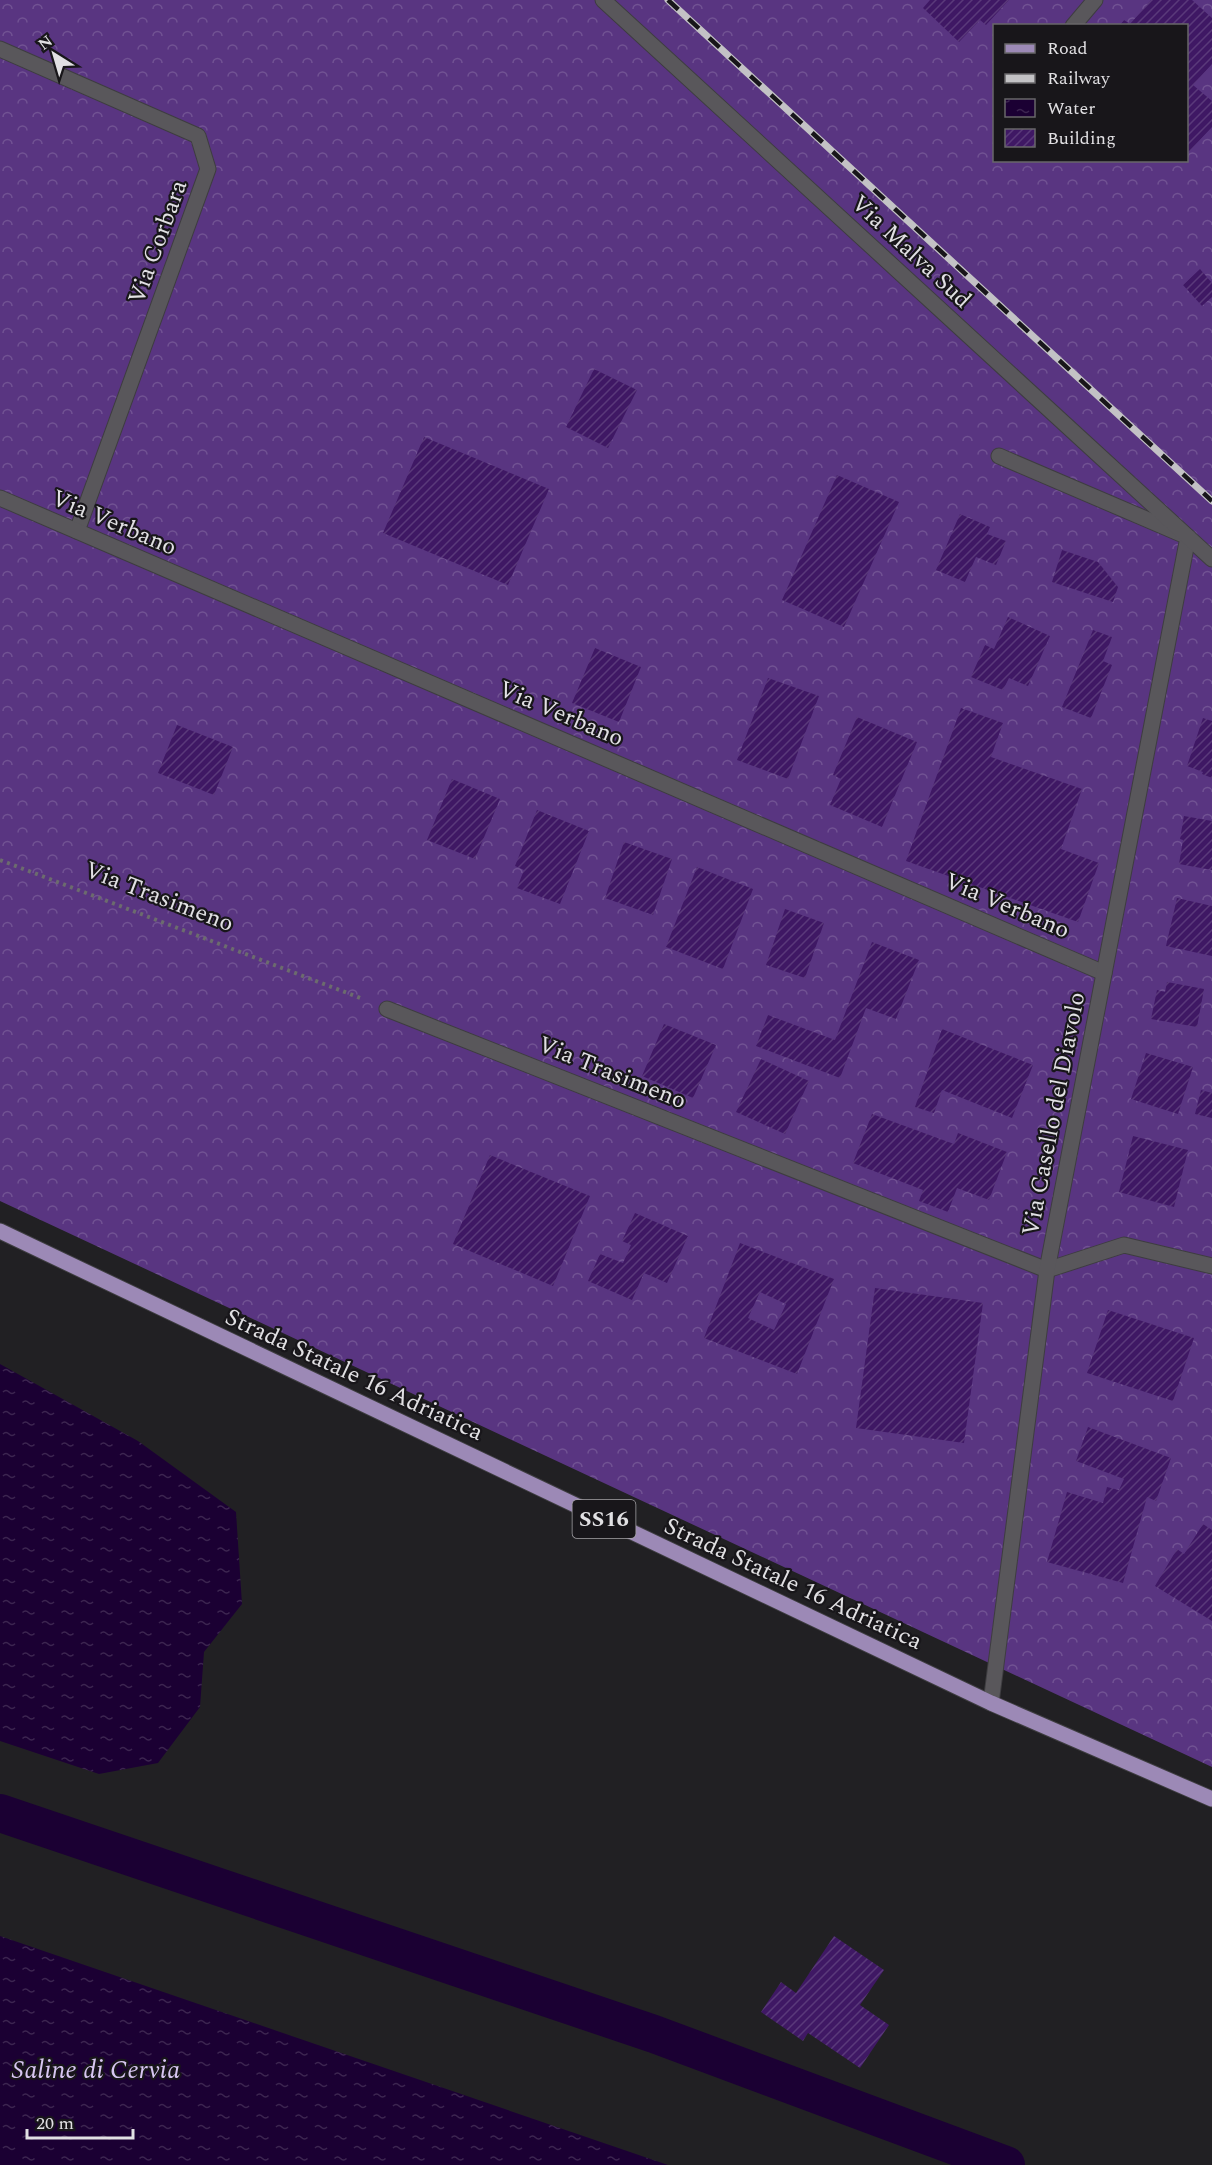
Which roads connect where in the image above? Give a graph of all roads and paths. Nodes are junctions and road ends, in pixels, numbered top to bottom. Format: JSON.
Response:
{"nodes":[{"id":1,"x":603,"y":0,"type":"edge"},
{"id":2,"x":1095,"y":0,"type":"edge"},
{"id":3,"x":1074,"y":24,"type":"edge"},
{"id":4,"x":0,"y":50,"type":"edge"},
{"id":5,"x":999,"y":456,"type":"dead end"},
{"id":6,"x":0,"y":498,"type":"edge"},
{"id":7,"x":77,"y":531,"type":"junction"},
{"id":8,"x":1188,"y":537,"type":"junction"},
{"id":9,"x":1212,"y":559,"type":"edge"},
{"id":10,"x":0,"y":860,"type":"edge"},
{"id":11,"x":1104,"y":972,"type":"junction"},
{"id":12,"x":387,"y":1008,"type":"joint"},
{"id":13,"x":0,"y":1232,"type":"edge"},
{"id":14,"x":1212,"y":1266,"type":"edge"},
{"id":15,"x":1047,"y":1270,"type":"junction"},
{"id":16,"x":991,"y":1703,"type":"junction"},
{"id":17,"x":1212,"y":1799,"type":"edge"}],
"edges":[{"from":1,"to":8,"type":"street","name":"Via Malva Sud"},
{"from":2,"to":3,"type":"street"},
{"from":4,"to":7,"type":"street","name":"Via Corbara"},
{"from":5,"to":8,"type":"street","name":"Via Malva Sud"},
{"from":6,"to":7,"type":"street","name":"Via Verbano"},
{"from":7,"to":11,"type":"street","name":"Via Verbano"},
{"from":8,"to":9,"type":"street","name":"Via Malva Sud"},
{"from":8,"to":11,"type":"street","name":"Via Casello del Diavolo"},
{"from":10,"to":12,"type":"path","name":"Via Trasimeno"},
{"from":11,"to":15,"type":"street","name":"Via Casello del Diavolo"},
{"from":12,"to":15,"type":"street","name":"Via Trasimeno"},
{"from":13,"to":16,"type":"main road","name":"Strada Statale 16 Adriatica","number":"SS16"},
{"from":14,"to":15,"type":"street"},
{"from":15,"to":16,"type":"street","name":"Via Casello del Diavolo"},
{"from":16,"to":17,"type":"main road","name":"Strada Statale 16 Adriatica","number":"SS16"}]}
